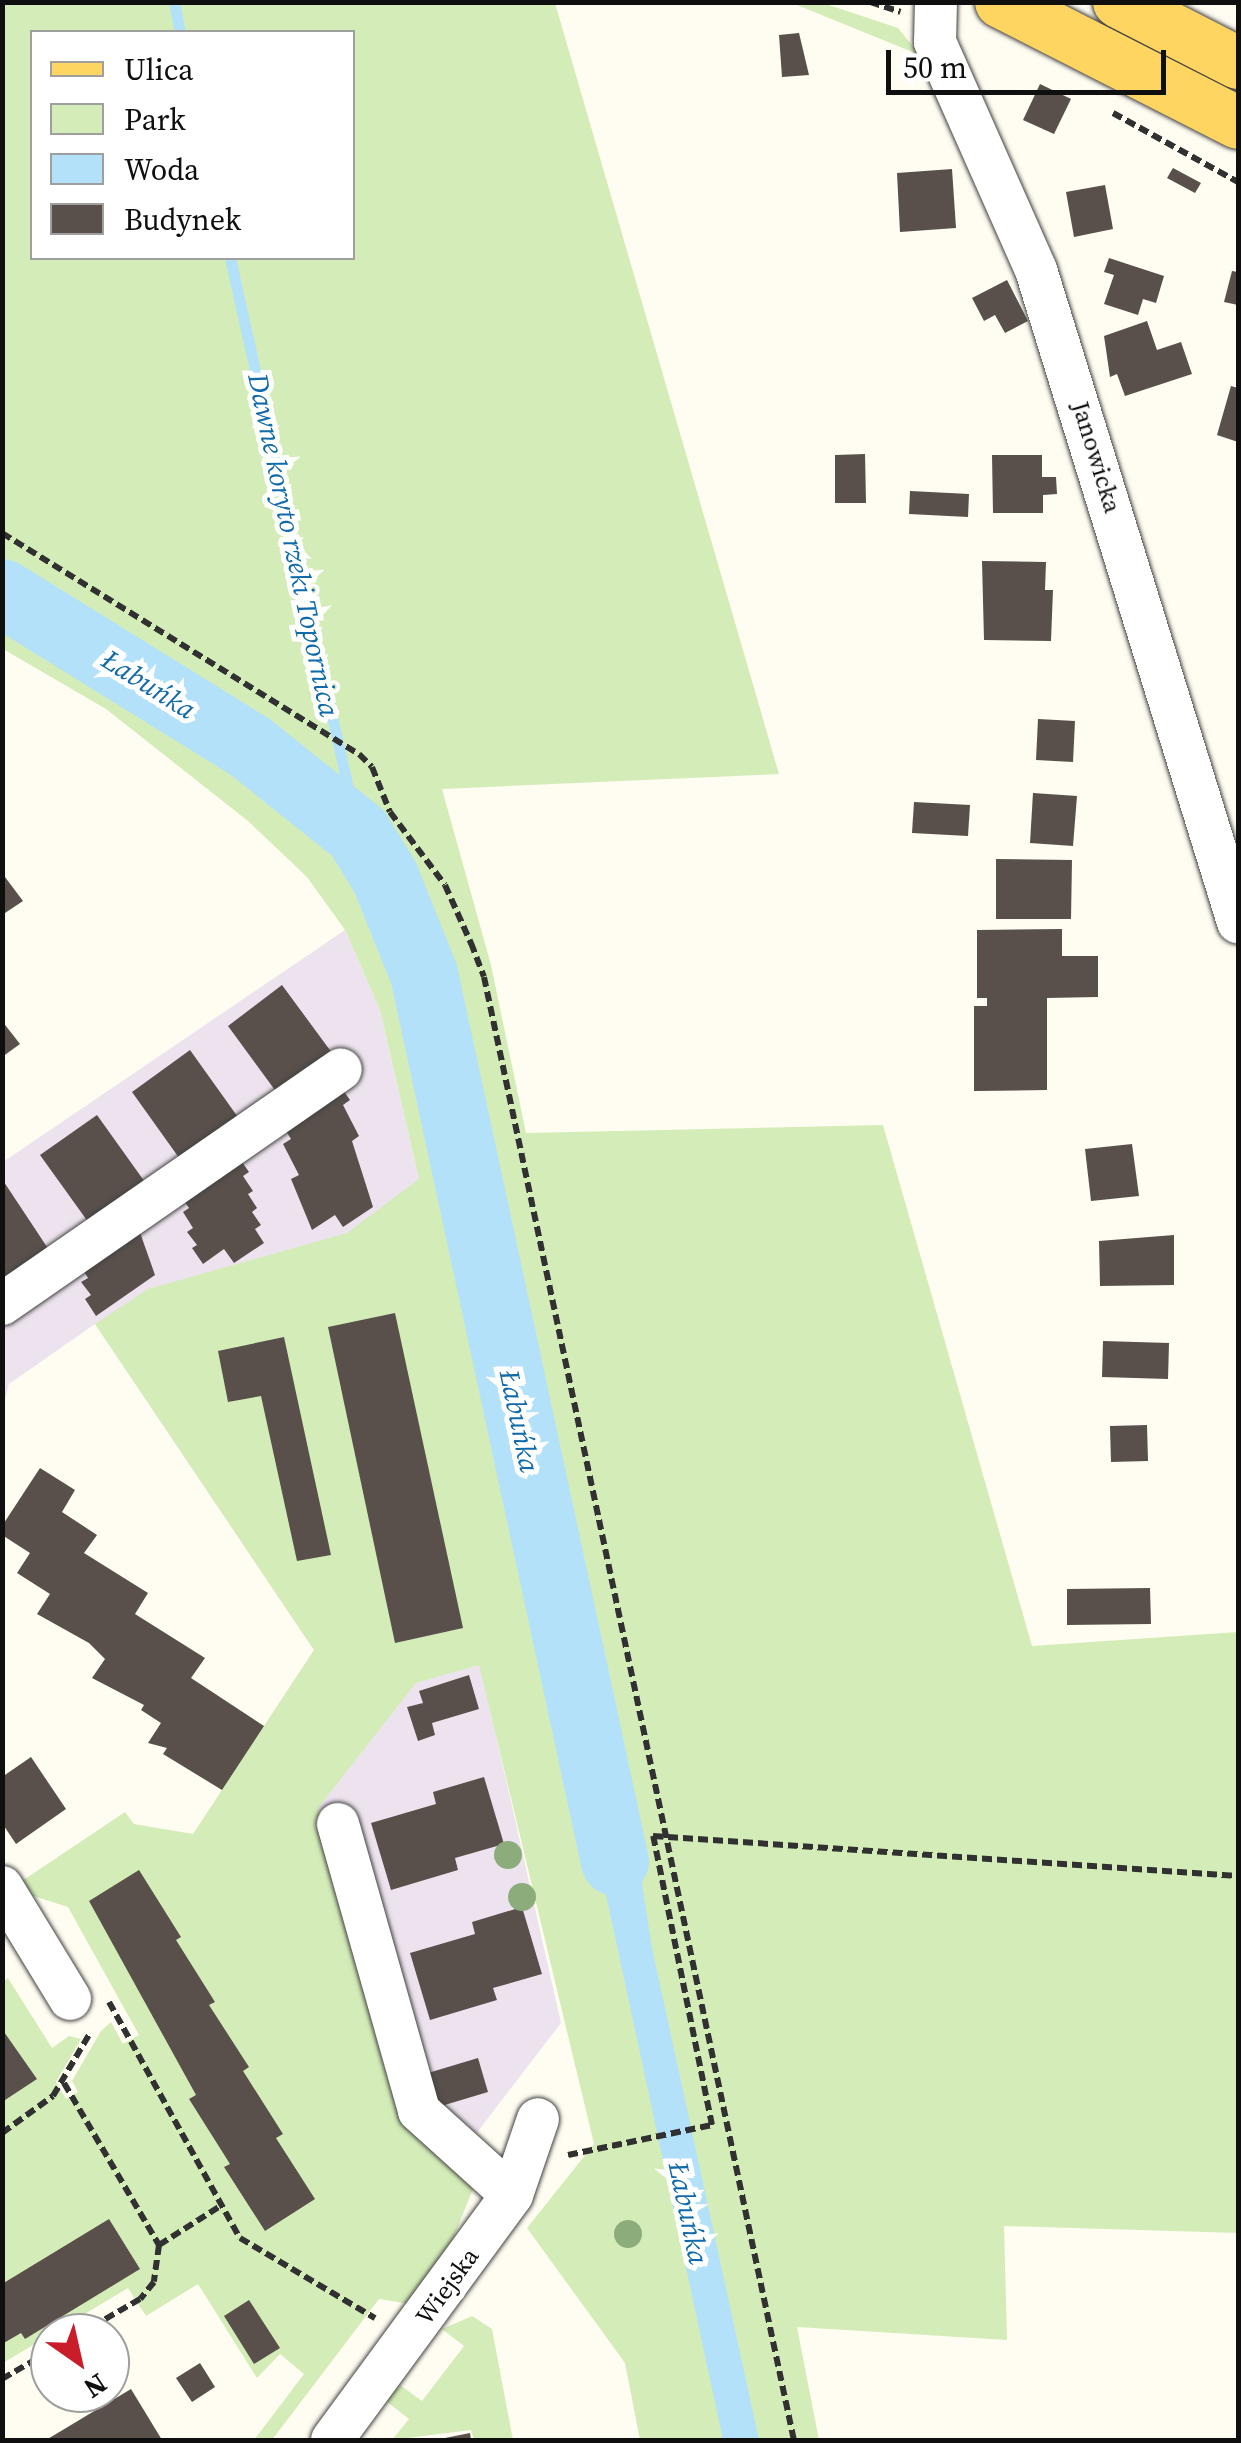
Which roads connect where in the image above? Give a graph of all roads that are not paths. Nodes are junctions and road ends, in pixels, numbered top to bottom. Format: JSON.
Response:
{"nodes":[{"id":1,"x":936,"y":2,"type":"edge"},
{"id":2,"x":1001,"y":2,"type":"edge"},
{"id":3,"x":1120,"y":2,"type":"edge"},
{"id":4,"x":1238,"y":64,"type":"edge"},
{"id":5,"x":1238,"y":123,"type":"edge"},
{"id":6,"x":1230,"y":859,"type":"edge"},
{"id":7,"x":1238,"y":922,"type":"edge"},
{"id":8,"x":341,"y":1070,"type":"dead end"},
{"id":9,"x":2,"y":1304,"type":"edge"},
{"id":10,"x":338,"y":1824,"type":"dead end"},
{"id":11,"x":2,"y":1887,"type":"edge"},
{"id":12,"x":90,"y":2006,"type":"road end"},
{"id":13,"x":538,"y":2120,"type":"dead end"},
{"id":14,"x":520,"y":2179,"type":"junction"},
{"id":15,"x":332,"y":2440,"type":"edge"}],
"edges":[{"from":1,"to":6,"type":"street","name":"Janowicka"},
{"from":2,"to":5,"type":"main road"},
{"from":3,"to":4,"type":"main road"},
{"from":6,"to":7,"type":"street","name":"Janowicka"},
{"from":8,"to":9,"type":"street"},
{"from":10,"to":14,"type":"street"},
{"from":11,"to":12,"type":"street"},
{"from":13,"to":14,"type":"street","name":"Wiejska"},
{"from":14,"to":15,"type":"street","name":"Wiejska"}]}
